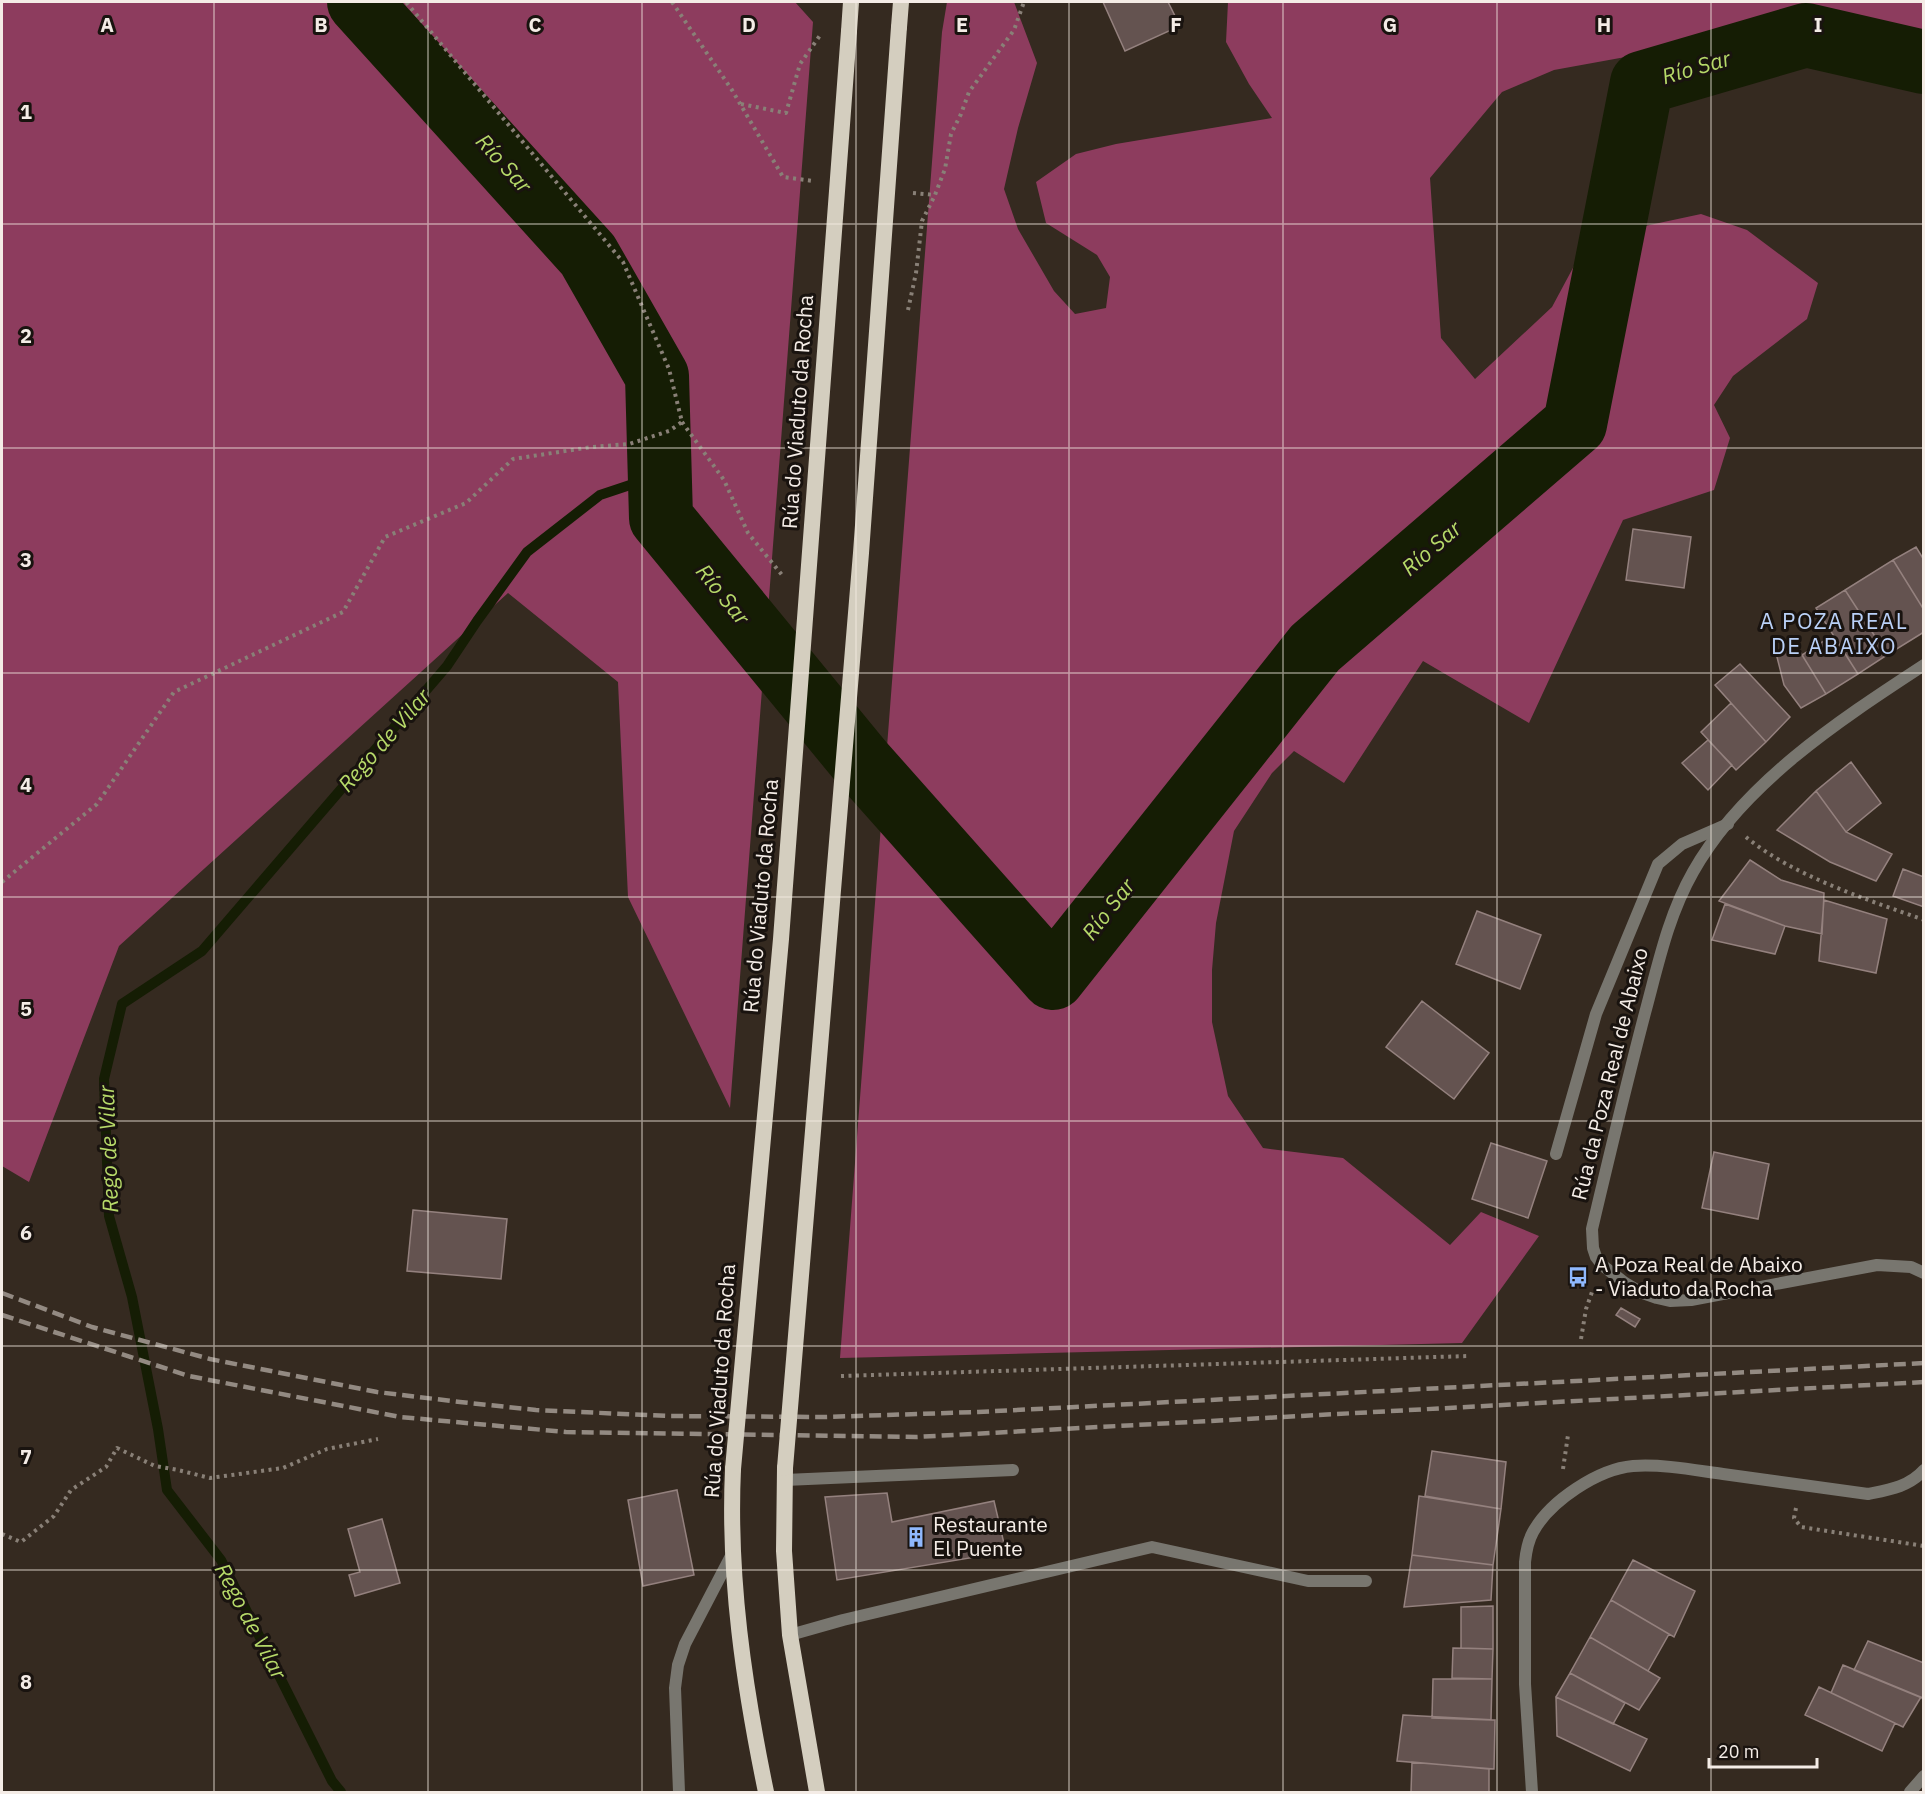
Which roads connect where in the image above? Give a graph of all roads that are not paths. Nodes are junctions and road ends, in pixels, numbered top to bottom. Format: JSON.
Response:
{"nodes":[{"id":1,"x":851,"y":2,"type":"edge"},
{"id":2,"x":901,"y":2,"type":"edge"},
{"id":3,"x":1923,"y":665,"type":"edge"},
{"id":4,"x":1729,"y":823,"type":"junction"},
{"id":5,"x":1556,"y":1154,"type":"dead end"},
{"id":6,"x":1923,"y":1273,"type":"edge"},
{"id":7,"x":1013,"y":1470,"type":"dead end"},
{"id":8,"x":1923,"y":1470,"type":"edge"},
{"id":9,"x":785,"y":1474,"type":"junction"},
{"id":10,"x":732,"y":1554,"type":"junction"},
{"id":11,"x":1365,"y":1581,"type":"dead end"},
{"id":12,"x":790,"y":1635,"type":"junction"},
{"id":13,"x":1923,"y":1776,"type":"edge"},
{"id":14,"x":679,"y":1792,"type":"edge"},
{"id":15,"x":766,"y":1792,"type":"edge"},
{"id":16,"x":817,"y":1792,"type":"edge"},
{"id":17,"x":1532,"y":1792,"type":"edge"},
{"id":18,"x":1910,"y":1792,"type":"edge"}],
"edges":[{"from":1,"to":10,"type":"highway","name":"Rúa do Viaduto da Rocha","bridge":true},
{"from":2,"to":9,"type":"highway","bridge":true},
{"from":3,"to":4,"type":"street","name":"Rúa da Poza Real de Abaixo"},
{"from":4,"to":5,"type":"street"},
{"from":4,"to":6,"type":"street","name":"Rúa da Poza Real de Abaixo"},
{"from":7,"to":9,"type":"street"},
{"from":8,"to":17,"type":"street"},
{"from":9,"to":12,"type":"highway"},
{"from":10,"to":14,"type":"street"},
{"from":10,"to":15,"type":"highway","name":"Rúa do Viaduto da Rocha"},
{"from":11,"to":12,"type":"street"},
{"from":12,"to":16,"type":"highway"},
{"from":13,"to":18,"type":"street"}]}
